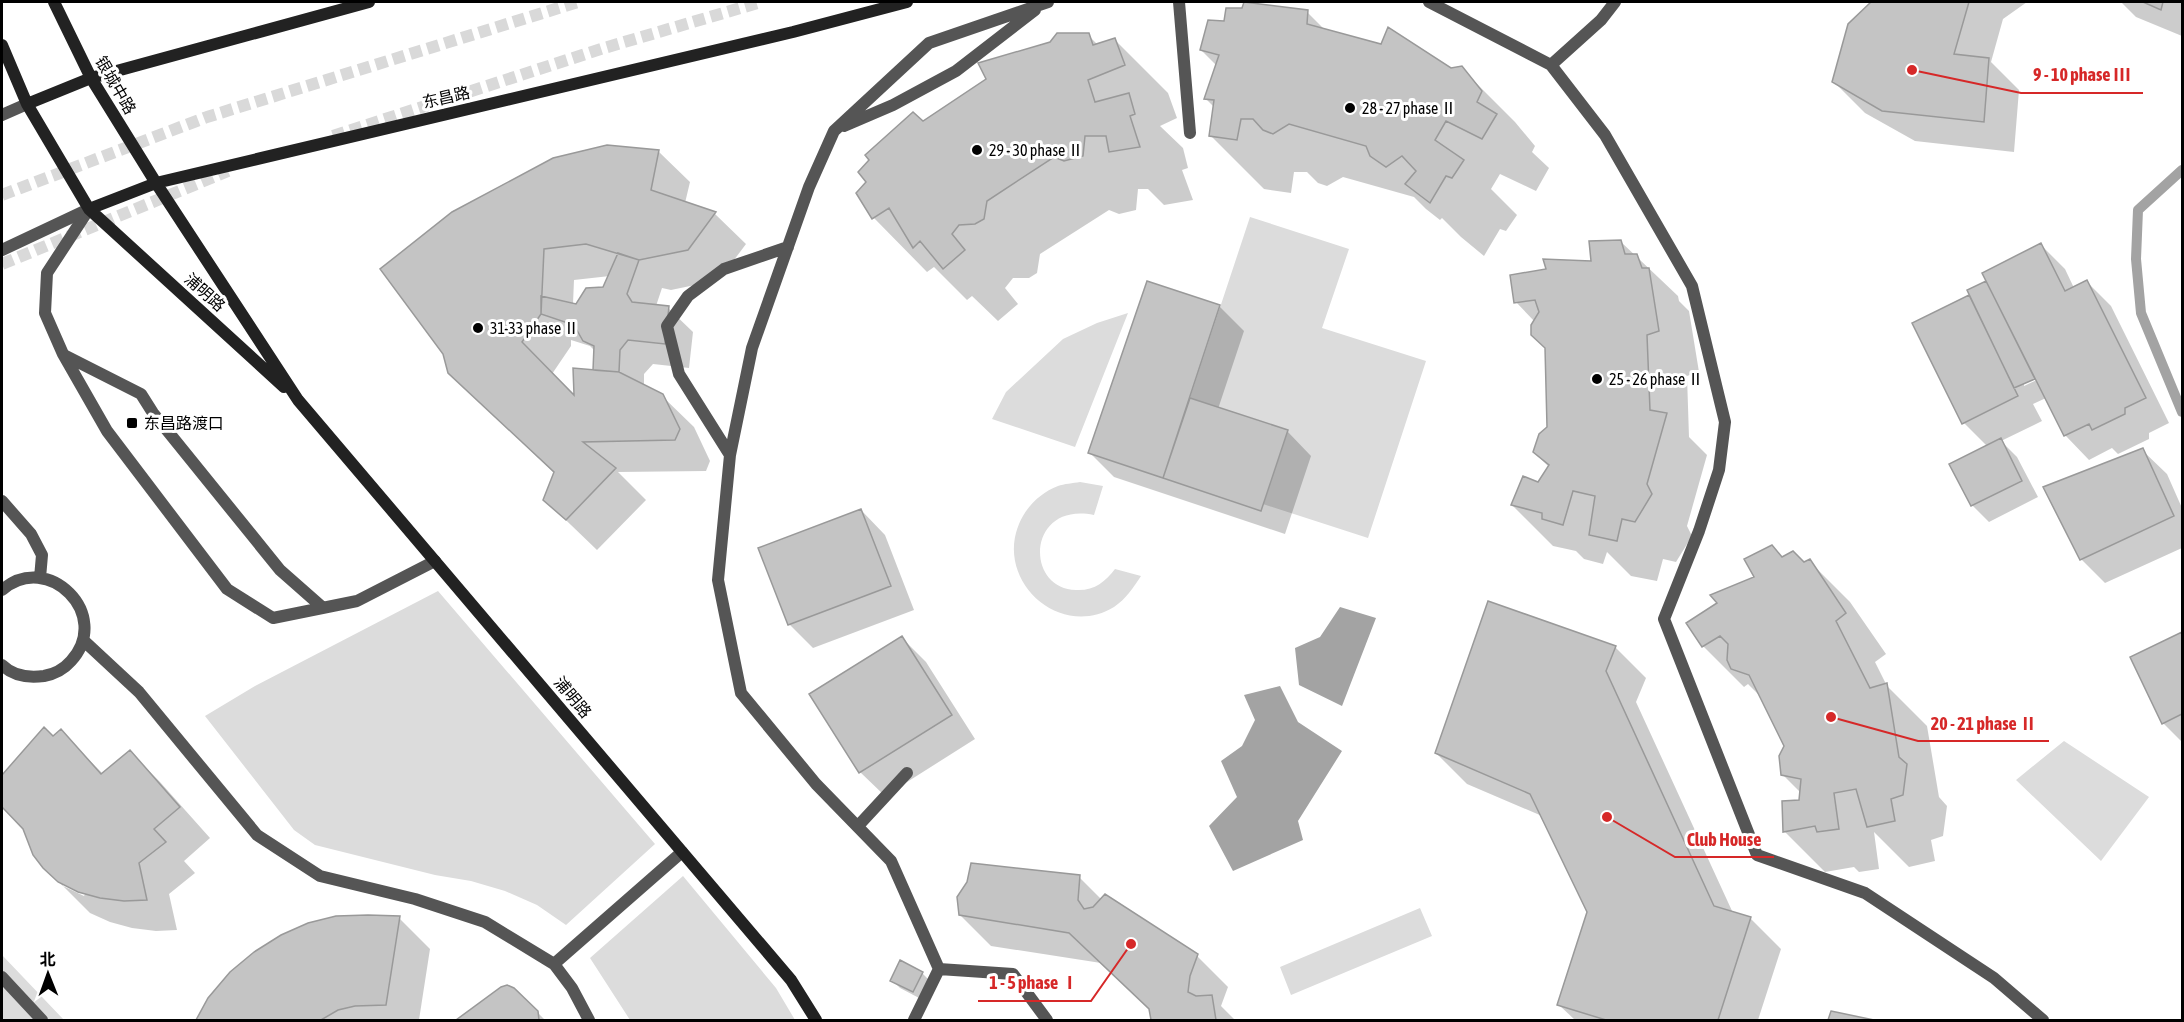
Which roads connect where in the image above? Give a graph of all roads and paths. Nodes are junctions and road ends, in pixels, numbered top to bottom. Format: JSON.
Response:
{"nodes":[{"id":1,"x":54,"y":2,"type":"edge"},
{"id":2,"x":369,"y":2,"type":"edge"},
{"id":3,"x":907,"y":2,"type":"edge"},
{"id":4,"x":1046,"y":2,"type":"edge"},
{"id":5,"x":1179,"y":2,"type":"edge"},
{"id":6,"x":1429,"y":2,"type":"edge"},
{"id":7,"x":1615,"y":2,"type":"edge"},
{"id":8,"x":2,"y":45,"type":"edge"},
{"id":9,"x":1551,"y":65,"type":"junction"},
{"id":10,"x":91,"y":78,"type":"junction"},
{"id":11,"x":27,"y":104,"type":"junction"},
{"id":12,"x":2,"y":115,"type":"edge"},
{"id":13,"x":834,"y":130,"type":"junction"},
{"id":14,"x":1190,"y":133,"type":"dead end"},
{"id":15,"x":156,"y":183,"type":"junction"},
{"id":16,"x":89,"y":209,"type":"junction"},
{"id":17,"x":788,"y":247,"type":"junction"},
{"id":18,"x":2,"y":250,"type":"edge"},
{"id":19,"x":63,"y":354,"type":"junction"},
{"id":20,"x":298,"y":400,"type":"junction"},
{"id":21,"x":730,"y":455,"type":"junction"},
{"id":22,"x":2,"y":501,"type":"edge"},
{"id":23,"x":435,"y":561,"type":"junction"},
{"id":24,"x":40,"y":578,"type":"junction"},
{"id":25,"x":2,"y":591,"type":"edge"},
{"id":26,"x":322,"y":607,"type":"junction"},
{"id":27,"x":84,"y":640,"type":"junction"},
{"id":28,"x":2,"y":665,"type":"edge"},
{"id":29,"x":908,"y":773,"type":"dead end"},
{"id":30,"x":858,"y":826,"type":"junction"},
{"id":31,"x":682,"y":852,"type":"junction"},
{"id":32,"x":554,"y":964,"type":"junction"},
{"id":33,"x":939,"y":969,"type":"junction"},
{"id":34,"x":2,"y":976,"type":"edge"},
{"id":35,"x":42,"y":1020,"type":"edge"},
{"id":36,"x":589,"y":1020,"type":"edge"},
{"id":37,"x":816,"y":1020,"type":"edge"},
{"id":38,"x":914,"y":1020,"type":"edge"},
{"id":39,"x":1047,"y":1020,"type":"edge"},
{"id":40,"x":2043,"y":1020,"type":"edge"}],
"edges":[{"from":1,"to":10,"type":"main road","name":"银城中路"},
{"from":2,"to":10,"type":"main road"},
{"from":3,"to":15,"type":"main road","name":"东昌路"},
{"from":4,"to":13,"type":"street"},
{"from":4,"to":13,"type":"street"},
{"from":5,"to":14,"type":"street"},
{"from":6,"to":9,"type":"street"},
{"from":7,"to":9,"type":"street"},
{"from":8,"to":11,"type":"main road"},
{"from":9,"to":40,"type":"street"},
{"from":10,"to":11,"type":"main road"},
{"from":10,"to":15,"type":"main road","name":"银城中路"},
{"from":11,"to":12,"type":"street"},
{"from":11,"to":16,"type":"main road"},
{"from":13,"to":17,"type":"street"},
{"from":15,"to":16,"type":"main road","name":"东昌路"},
{"from":15,"to":20,"type":"main road","name":"浦明路"},
{"from":16,"to":18,"type":"street","name":"东昌路"},
{"from":16,"to":19,"type":"street"},
{"from":16,"to":20,"type":"main road","name":"浦明路"},
{"from":17,"to":21,"type":"street"},
{"from":17,"to":21,"type":"street"},
{"from":19,"to":26,"type":"street"},
{"from":19,"to":26,"type":"street"},
{"from":20,"to":23,"type":"main road","name":"浦明路"},
{"from":21,"to":30,"type":"street"},
{"from":22,"to":24,"type":"street"},
{"from":23,"to":26,"type":"street"},
{"from":23,"to":31,"type":"main road","name":"浦明路"},
{"from":24,"to":25,"type":"street"},
{"from":24,"to":27,"type":"street"},
{"from":27,"to":28,"type":"street"},
{"from":27,"to":32,"type":"street"},
{"from":29,"to":30,"type":"street"},
{"from":30,"to":33,"type":"street"},
{"from":31,"to":32,"type":"street"},
{"from":31,"to":37,"type":"main road","name":"浦明路"},
{"from":32,"to":36,"type":"street"},
{"from":33,"to":38,"type":"street"},
{"from":33,"to":39,"type":"street"},
{"from":34,"to":35,"type":"street"}]}
